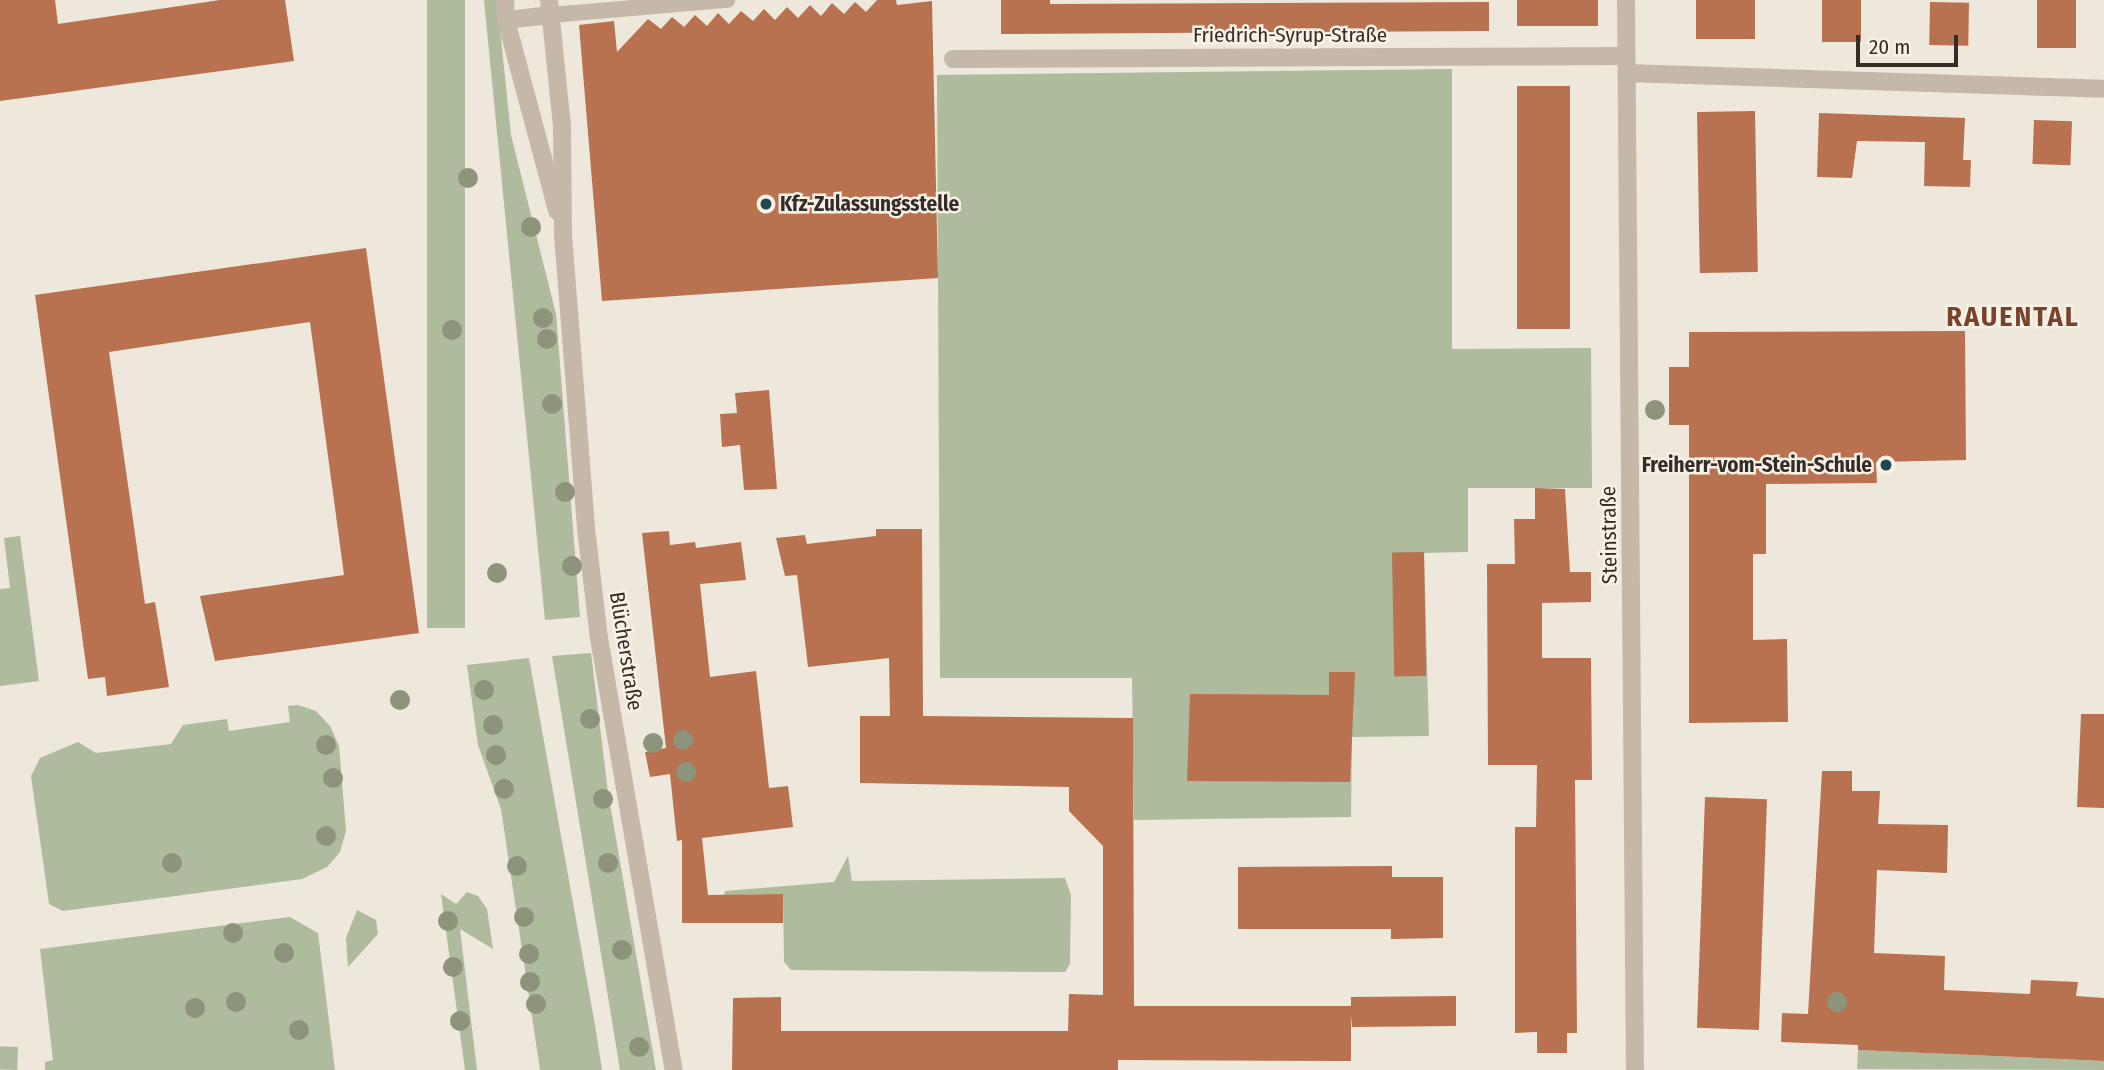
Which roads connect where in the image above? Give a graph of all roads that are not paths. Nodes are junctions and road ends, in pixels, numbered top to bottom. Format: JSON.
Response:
{"nodes":[{"id":1,"x":505,"y":0,"type":"edge"},
{"id":2,"x":727,"y":0,"type":"edge"},
{"id":3,"x":1626,"y":0,"type":"edge"},
{"id":4,"x":550,"y":8,"type":"edge"},
{"id":5,"x":506,"y":20,"type":"junction"},
{"id":6,"x":953,"y":59,"type":"dead end"},
{"id":7,"x":1627,"y":65,"type":"junction"},
{"id":8,"x":2104,"y":89,"type":"edge"},
{"id":9,"x":563,"y":235,"type":"junction"},
{"id":10,"x":674,"y":1070,"type":"edge"},
{"id":11,"x":1635,"y":1070,"type":"edge"}],
"edges":[{"from":1,"to":5,"type":"street","name":"Blücherstraße"},
{"from":2,"to":4,"type":"lane"},
{"from":3,"to":7,"type":"street","name":"Steinstraße"},
{"from":4,"to":5,"type":"street"},
{"from":4,"to":9,"type":"street","name":"Blücherstraße"},
{"from":5,"to":9,"type":"street","name":"Blücherstraße"},
{"from":6,"to":7,"type":"street","name":"Friedrich-Syrup-Straße"},
{"from":7,"to":8,"type":"street","name":"Friedrich-Syrup-Straße"},
{"from":7,"to":11,"type":"street","name":"Steinstraße"},
{"from":9,"to":10,"type":"street","name":"Blücherstraße"}]}
